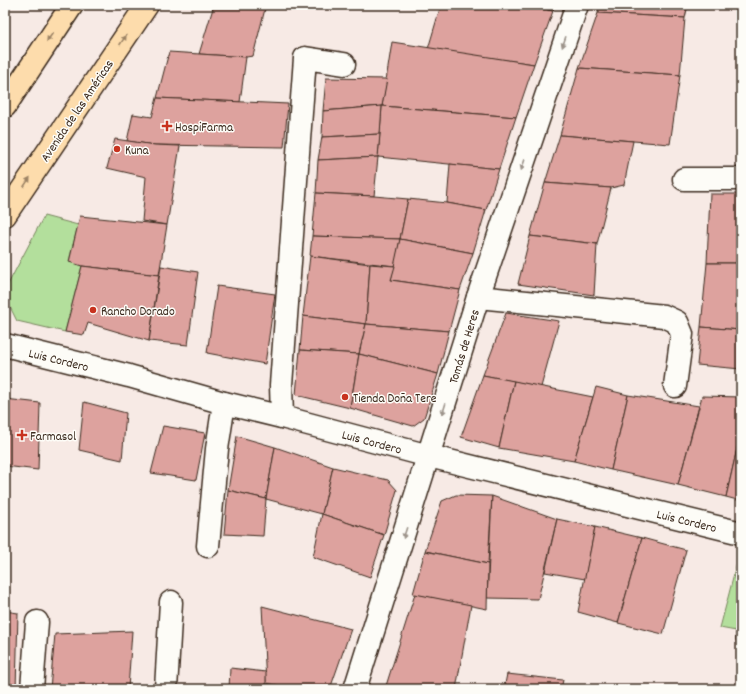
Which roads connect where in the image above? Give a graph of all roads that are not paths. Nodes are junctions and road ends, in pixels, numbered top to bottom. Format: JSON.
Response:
{"nodes":[{"id":1,"x":72,"y":5,"type":"edge"},
{"id":2,"x":147,"y":5,"type":"edge"},
{"id":3,"x":577,"y":5,"type":"edge"},
{"id":4,"x":344,"y":64,"type":"dead end"},
{"id":5,"x":5,"y":106,"type":"edge"},
{"id":6,"x":684,"y":179,"type":"dead end"},
{"id":7,"x":741,"y":179,"type":"edge"},
{"id":8,"x":5,"y":215,"type":"edge"},
{"id":9,"x":478,"y":297,"type":"junction"},
{"id":10,"x":5,"y":345,"type":"edge"},
{"id":11,"x":675,"y":386,"type":"dead end"},
{"id":12,"x":224,"y":403,"type":"junction"},
{"id":13,"x":282,"y":417,"type":"junction"},
{"id":14,"x":429,"y":456,"type":"junction"},
{"id":15,"x":741,"y":533,"type":"edge"},
{"id":16,"x":208,"y":546,"type":"dead end"},
{"id":17,"x":172,"y":602,"type":"dead end"},
{"id":18,"x":36,"y":622,"type":"dead end"},
{"id":19,"x":32,"y":689,"type":"edge"},
{"id":20,"x":166,"y":689,"type":"edge"},
{"id":21,"x":355,"y":689,"type":"edge"}],
"edges":[{"from":1,"to":5,"type":"main road","one_way":true},
{"from":8,"to":2,"type":"main road","name":"Avenida de las Américas","one_way":true},
{"from":3,"to":9,"type":"street","name":"Tomás de Heres","one_way":true},
{"from":4,"to":13,"type":"street"},
{"from":6,"to":7,"type":"street"},
{"from":9,"to":11,"type":"street"},
{"from":9,"to":14,"type":"street","name":"Tomás de Heres","one_way":true},
{"from":10,"to":12,"type":"street","name":"Luis Cordero"},
{"from":12,"to":13,"type":"street","name":"Luis Cordero"},
{"from":12,"to":16,"type":"street"},
{"from":13,"to":14,"type":"street","name":"Luis Cordero"},
{"from":14,"to":15,"type":"street","name":"Luis Cordero"},
{"from":14,"to":21,"type":"street","name":"Tomás de Heres","one_way":true},
{"from":17,"to":20,"type":"street"},
{"from":18,"to":19,"type":"street"}]}
